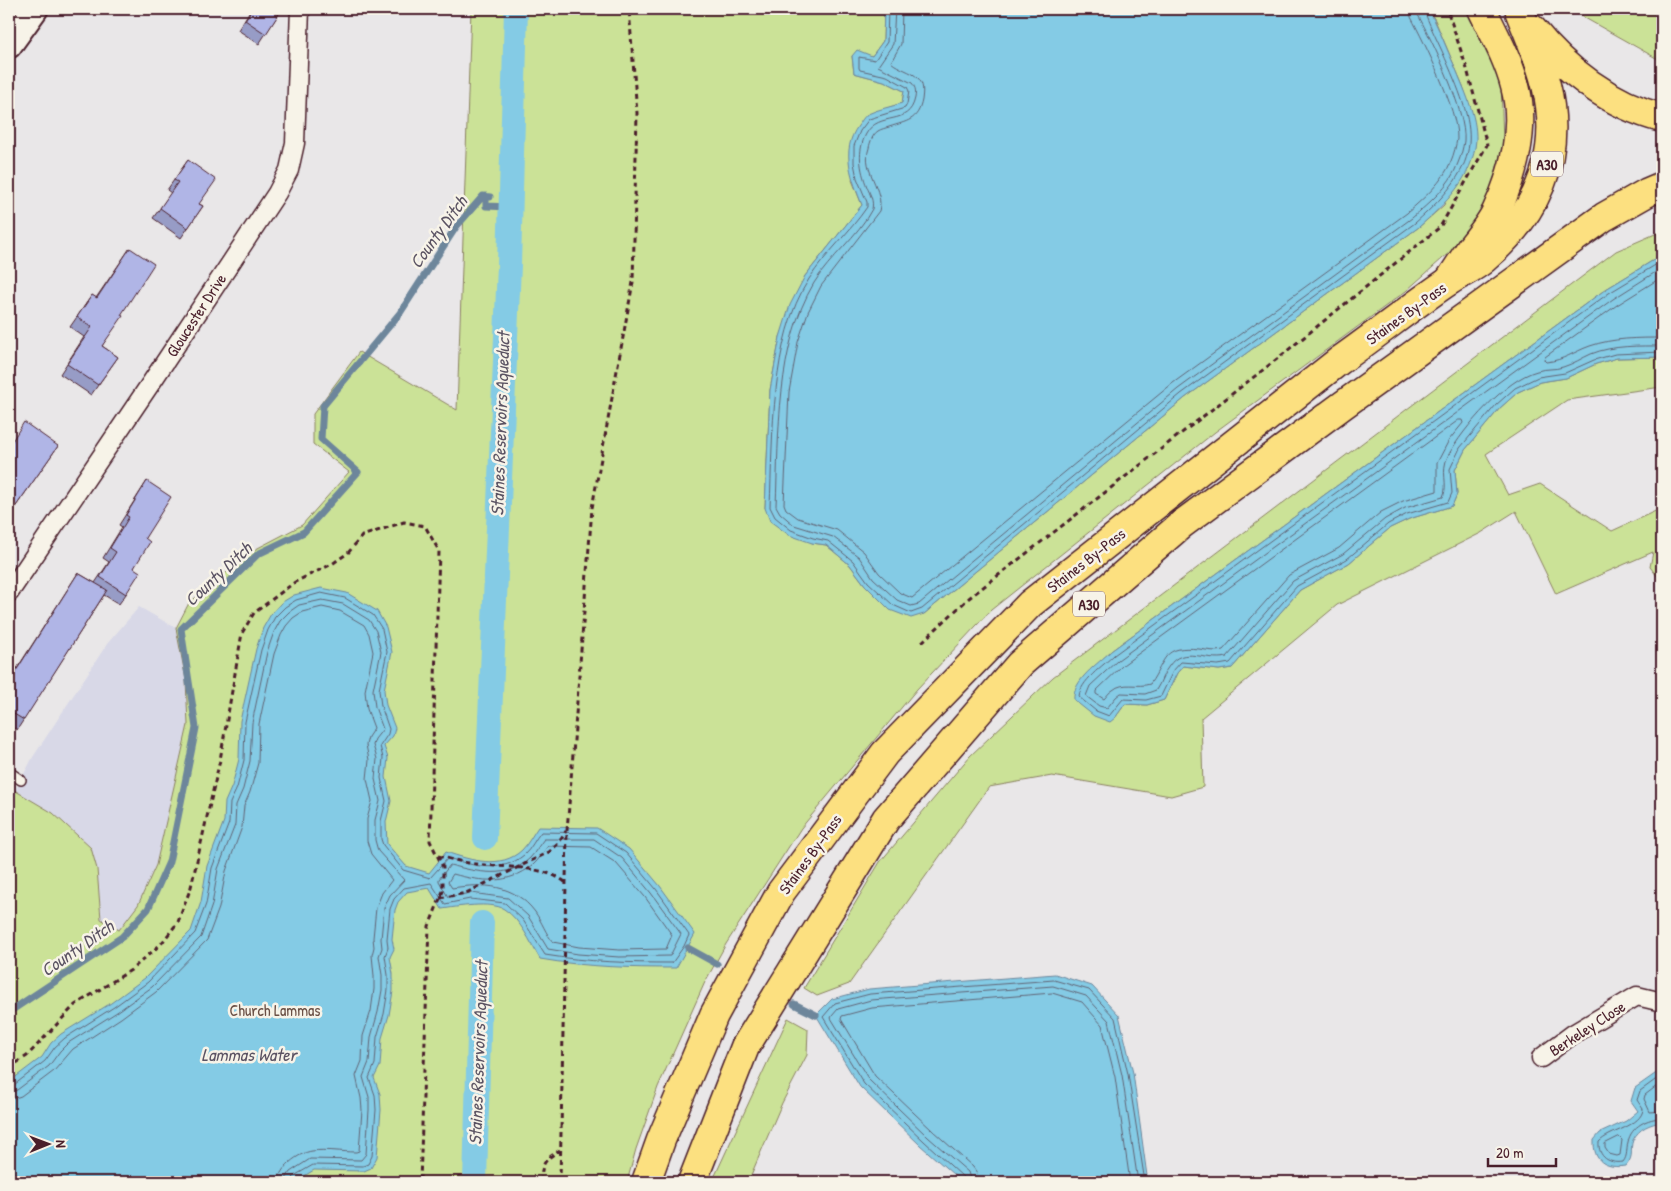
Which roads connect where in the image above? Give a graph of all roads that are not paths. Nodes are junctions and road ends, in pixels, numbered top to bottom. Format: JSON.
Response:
{"nodes":[{"id":1,"x":35,"y":9,"type":"edge"},
{"id":2,"x":300,"y":9,"type":"edge"},
{"id":3,"x":1482,"y":9,"type":"edge"},
{"id":4,"x":1519,"y":11,"type":"edge"},
{"id":5,"x":9,"y":45,"type":"edge"},
{"id":6,"x":1662,"y":118,"type":"edge"},
{"id":7,"x":1662,"y":186,"type":"edge"},
{"id":8,"x":1449,"y":281,"type":"junction"},
{"id":9,"x":9,"y":593,"type":"edge"},
{"id":10,"x":9,"y":772,"type":"edge"},
{"id":11,"x":21,"y":780,"type":"dead end"},
{"id":12,"x":1662,"y":1002,"type":"edge"},
{"id":13,"x":1541,"y":1058,"type":"dead end"},
{"id":14,"x":646,"y":1182,"type":"edge"},
{"id":15,"x":692,"y":1182,"type":"edge"}],
"edges":[{"from":1,"to":5,"type":"main road"},
{"from":2,"to":9,"type":"street","name":"Gloucester Drive"},
{"from":3,"to":8,"type":"main road","number":"A30"},
{"from":4,"to":6,"type":"main road"},
{"from":4,"to":8,"type":"main road","name":"Staines By-Pass","number":"A30"},
{"from":7,"to":15,"type":"main road","name":"Staines By-Pass","number":"A30"},
{"from":8,"to":14,"type":"main road","name":"Staines By-Pass","number":"A30"},
{"from":10,"to":11,"type":"lane"},
{"from":12,"to":13,"type":"street","name":"Berkeley Close"}]}
